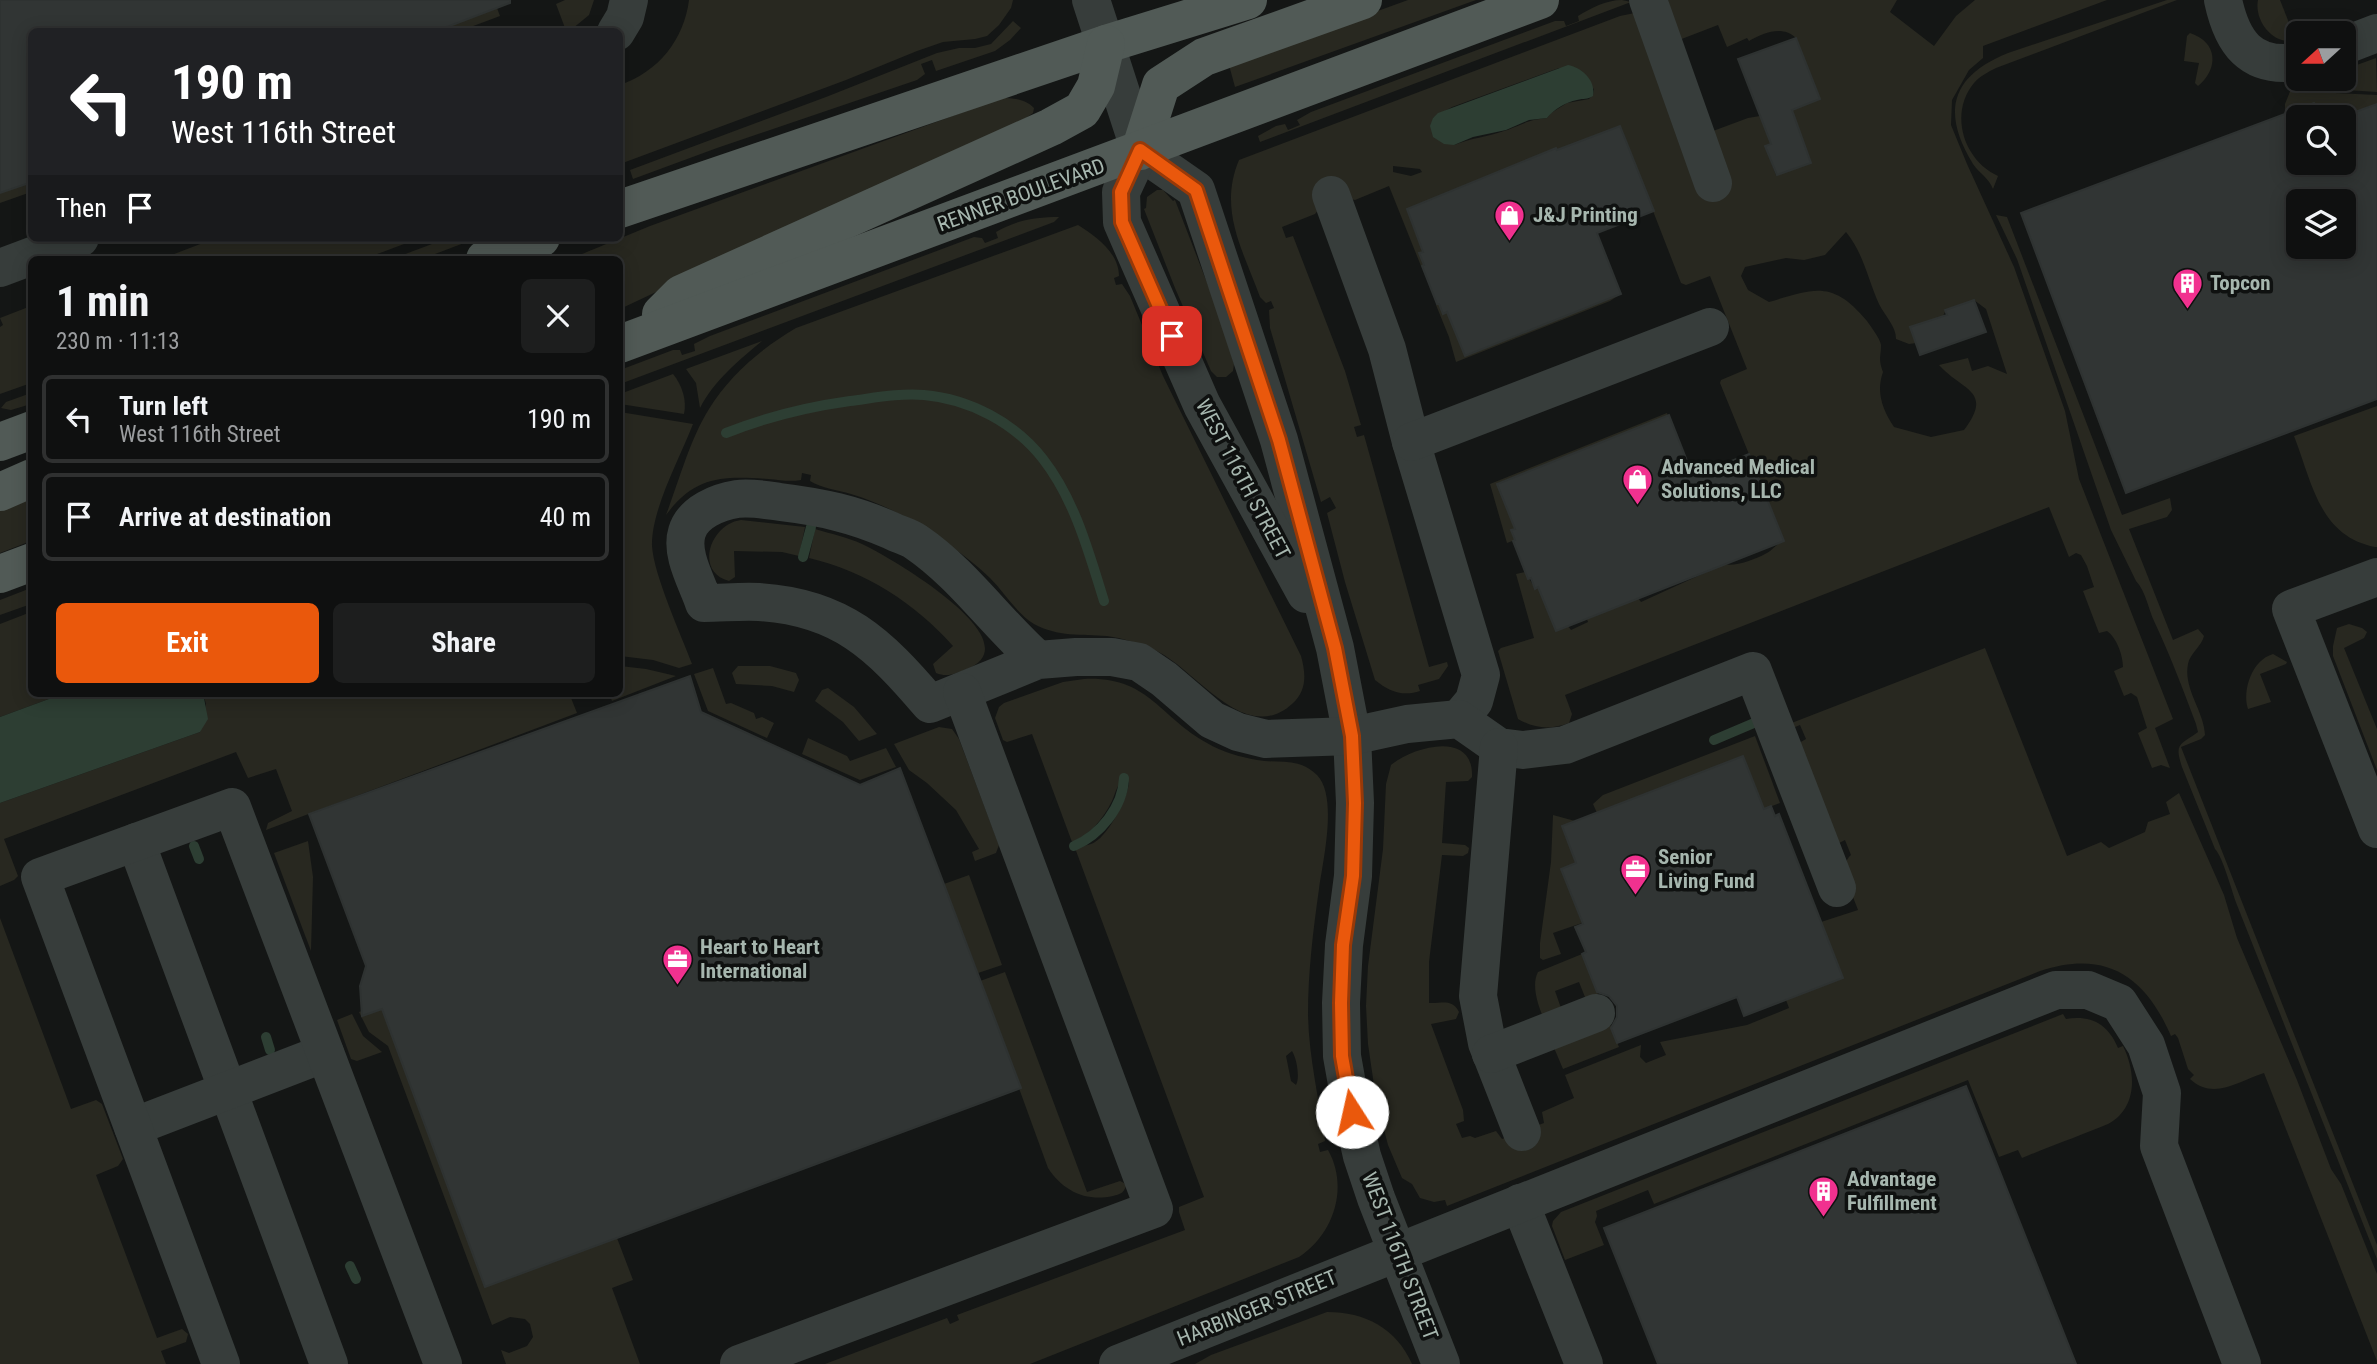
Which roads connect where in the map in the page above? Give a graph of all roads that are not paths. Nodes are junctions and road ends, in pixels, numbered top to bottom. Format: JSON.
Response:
{"nodes":[{"id":1,"x":629,"y":0,"type":"edge"},
{"id":2,"x":1091,"y":0,"type":"edge"},
{"id":3,"x":1248,"y":0,"type":"edge"},
{"id":4,"x":1363,"y":0,"type":"edge"},
{"id":5,"x":1540,"y":0,"type":"edge"},
{"id":6,"x":1648,"y":0,"type":"edge"},
{"id":7,"x":2222,"y":0,"type":"edge"},
{"id":8,"x":618,"y":28,"type":"edge"},
{"id":9,"x":2377,"y":33,"type":"edge"},
{"id":10,"x":2356,"y":41,"type":"edge"},
{"id":11,"x":1106,"y":44,"type":"junction"},
{"id":12,"x":2286,"y":64,"type":"edge"},
{"id":13,"x":1140,"y":150,"type":"junction"},
{"id":14,"x":1713,"y":183,"type":"dead end"},
{"id":15,"x":1331,"y":195,"type":"dead end"},
{"id":16,"x":623,"y":207,"type":"edge"},
{"id":17,"x":69,"y":242,"type":"edge"},
{"id":18,"x":530,"y":242,"type":"edge"},
{"id":19,"x":32,"y":256,"type":"edge"},
{"id":20,"x":493,"y":256,"type":"edge"},
{"id":21,"x":28,"y":258,"type":"edge"},
{"id":22,"x":0,"y":268,"type":"edge"},
{"id":23,"x":1710,"y":327,"type":"dead end"},
{"id":24,"x":629,"y":340,"type":"edge"},
{"id":25,"x":28,"y":432,"type":"edge"},
{"id":26,"x":0,"y":442,"type":"edge"},
{"id":27,"x":1411,"y":442,"type":"junction"},
{"id":28,"x":28,"y":480,"type":"edge"},
{"id":29,"x":0,"y":492,"type":"edge"},
{"id":30,"x":28,"y":563,"type":"edge"},
{"id":31,"x":0,"y":573,"type":"edge"},
{"id":32,"x":2377,"y":577,"type":"edge"},
{"id":33,"x":1335,"y":648,"type":"junction"},
{"id":34,"x":1038,"y":660,"type":"junction"},
{"id":35,"x":962,"y":692,"type":"junction"},
{"id":36,"x":1459,"y":719,"type":"junction"},
{"id":37,"x":1352,"y":736,"type":"junction"},
{"id":38,"x":1499,"y":747,"type":"junction"},
{"id":39,"x":2377,"y":829,"type":"edge"},
{"id":40,"x":136,"y":842,"type":"junction"},
{"id":41,"x":1837,"y":888,"type":"dead end"},
{"id":42,"x":1596,"y":1013,"type":"dead end"},
{"id":43,"x":326,"y":1053,"type":"junction"},
{"id":44,"x":1491,"y":1054,"type":"junction"},
{"id":45,"x":228,"y":1091,"type":"junction"},
{"id":46,"x":133,"y":1127,"type":"junction"},
{"id":47,"x":1522,"y":1132,"type":"dead end"},
{"id":48,"x":1520,"y":1203,"type":"junction"},
{"id":49,"x":1397,"y":1252,"type":"junction"},
{"id":50,"x":221,"y":1364,"type":"edge"},
{"id":51,"x":329,"y":1364,"type":"edge"},
{"id":52,"x":443,"y":1364,"type":"edge"},
{"id":53,"x":738,"y":1364,"type":"edge"},
{"id":54,"x":1118,"y":1364,"type":"edge"},
{"id":55,"x":1441,"y":1364,"type":"edge"},
{"id":56,"x":1584,"y":1364,"type":"edge"},
{"id":57,"x":2242,"y":1364,"type":"edge"}],
"edges":[{"from":1,"to":8,"type":"street"},
{"from":2,"to":11,"type":"street"},
{"from":3,"to":11,"type":"main road"},
{"from":4,"to":13,"type":"main road"},
{"from":5,"to":13,"type":"main road","name":"RENNER BOULEVARD"},
{"from":6,"to":14,"type":"street"},
{"from":7,"to":12,"type":"street"},
{"from":9,"to":10,"type":"street"},
{"from":11,"to":13,"type":"street"},
{"from":11,"to":16,"type":"main road"},
{"from":11,"to":24,"type":"main road"},
{"from":13,"to":24,"type":"main road","name":"RENNER BOULEVARD"},
{"from":13,"to":33,"type":"street","name":"WEST 116TH STREET"},
{"from":13,"to":33,"type":"street","name":"WEST 116TH STREET"},
{"from":15,"to":27,"type":"street"},
{"from":17,"to":19,"type":"street"},
{"from":18,"to":20,"type":"main road"},
{"from":21,"to":22,"type":"street"},
{"from":23,"to":27,"type":"street"},
{"from":25,"to":26,"type":"main road"},
{"from":27,"to":36,"type":"street"},
{"from":28,"to":29,"type":"main road"},
{"from":30,"to":31,"type":"main road"},
{"from":32,"to":39,"type":"street"},
{"from":33,"to":37,"type":"street","name":"WEST 116TH STREET"},
{"from":34,"to":35,"type":"street"},
{"from":34,"to":35,"type":"street"},
{"from":34,"to":37,"type":"street"},
{"from":35,"to":53,"type":"street"},
{"from":36,"to":37,"type":"street"},
{"from":36,"to":38,"type":"street"},
{"from":37,"to":49,"type":"street","name":"WEST 116TH STREET"},
{"from":38,"to":41,"type":"street"},
{"from":38,"to":44,"type":"street"},
{"from":40,"to":43,"type":"street"},
{"from":40,"to":45,"type":"street"},
{"from":40,"to":46,"type":"street"},
{"from":42,"to":44,"type":"street"},
{"from":43,"to":45,"type":"street"},
{"from":43,"to":52,"type":"street"},
{"from":44,"to":47,"type":"street"},
{"from":45,"to":46,"type":"street"},
{"from":45,"to":51,"type":"street"},
{"from":46,"to":50,"type":"street"},
{"from":48,"to":49,"type":"street","name":"HARBINGER STREET"},
{"from":48,"to":56,"type":"street"},
{"from":48,"to":57,"type":"street","name":"HARBINGER STREET"},
{"from":49,"to":54,"type":"street","name":"HARBINGER STREET"},
{"from":49,"to":55,"type":"street","name":"WEST 116TH STREET"}]}
